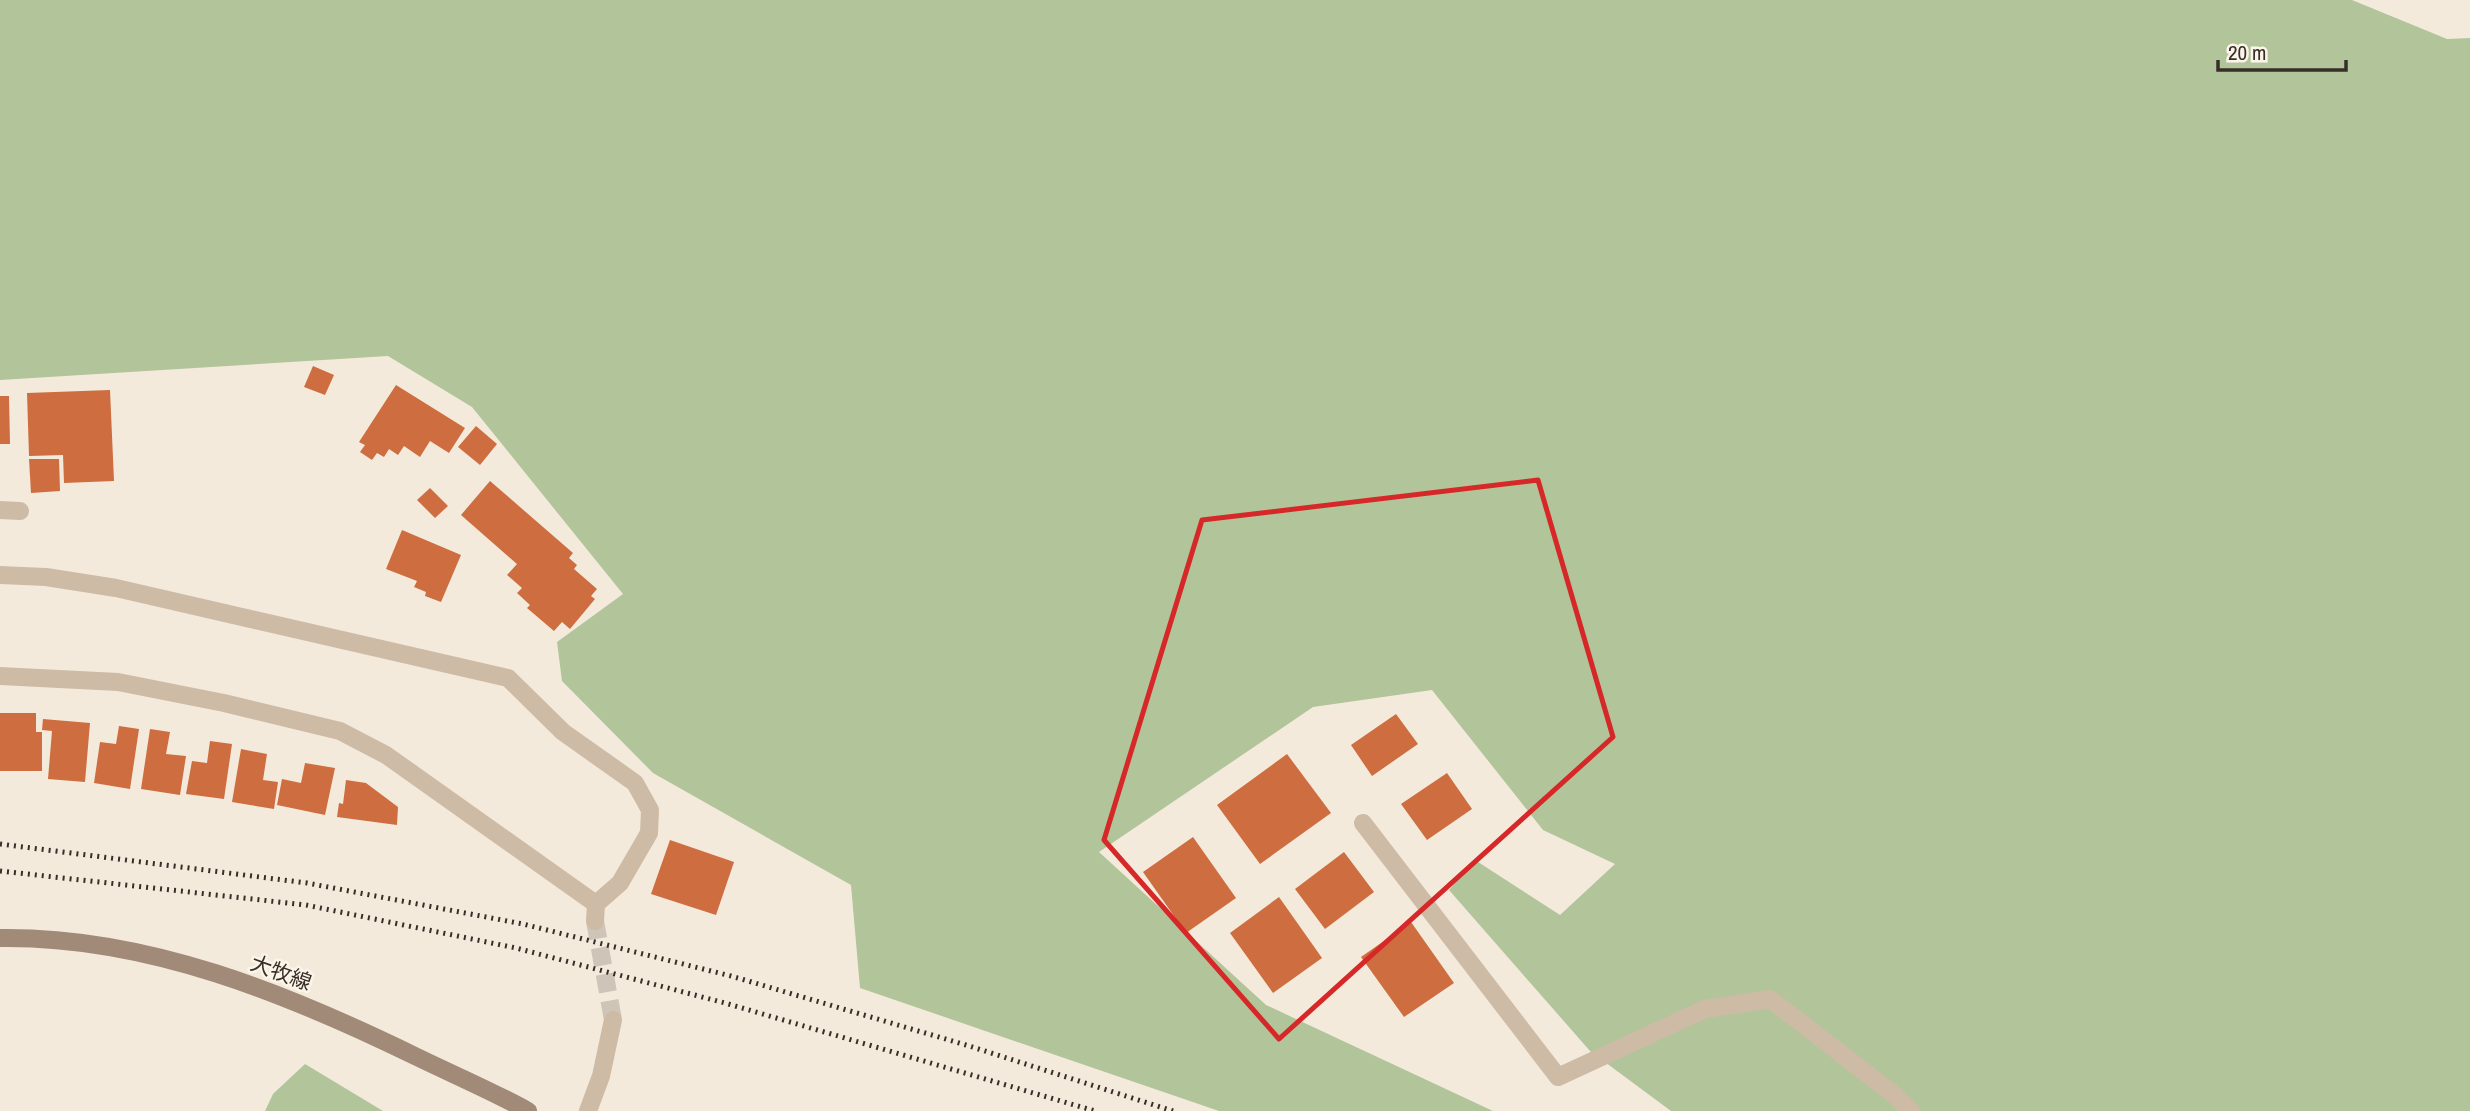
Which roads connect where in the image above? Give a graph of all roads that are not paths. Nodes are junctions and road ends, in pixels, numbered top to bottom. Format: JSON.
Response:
{"nodes":[{"id":1,"x":0,"y":510,"type":"edge"},
{"id":2,"x":20,"y":511,"type":"dead end"},
{"id":3,"x":0,"y":575,"type":"edge"},
{"id":4,"x":0,"y":676,"type":"edge"},
{"id":5,"x":1363,"y":823,"type":"dead end"},
{"id":6,"x":0,"y":938,"type":"edge"},
{"id":7,"x":613,"y":1020,"type":"tunnel mouth"},
{"id":8,"x":528,"y":1111,"type":"edge"},
{"id":9,"x":588,"y":1111,"type":"edge"},
{"id":10,"x":1911,"y":1111,"type":"edge"}],
"edges":[{"from":1,"to":2,"type":"street"},
{"from":3,"to":4,"type":"street"},
{"from":5,"to":10,"type":"street"},
{"from":6,"to":8,"type":"street","name":"大牧線"},
{"from":7,"to":9,"type":"street"}]}
